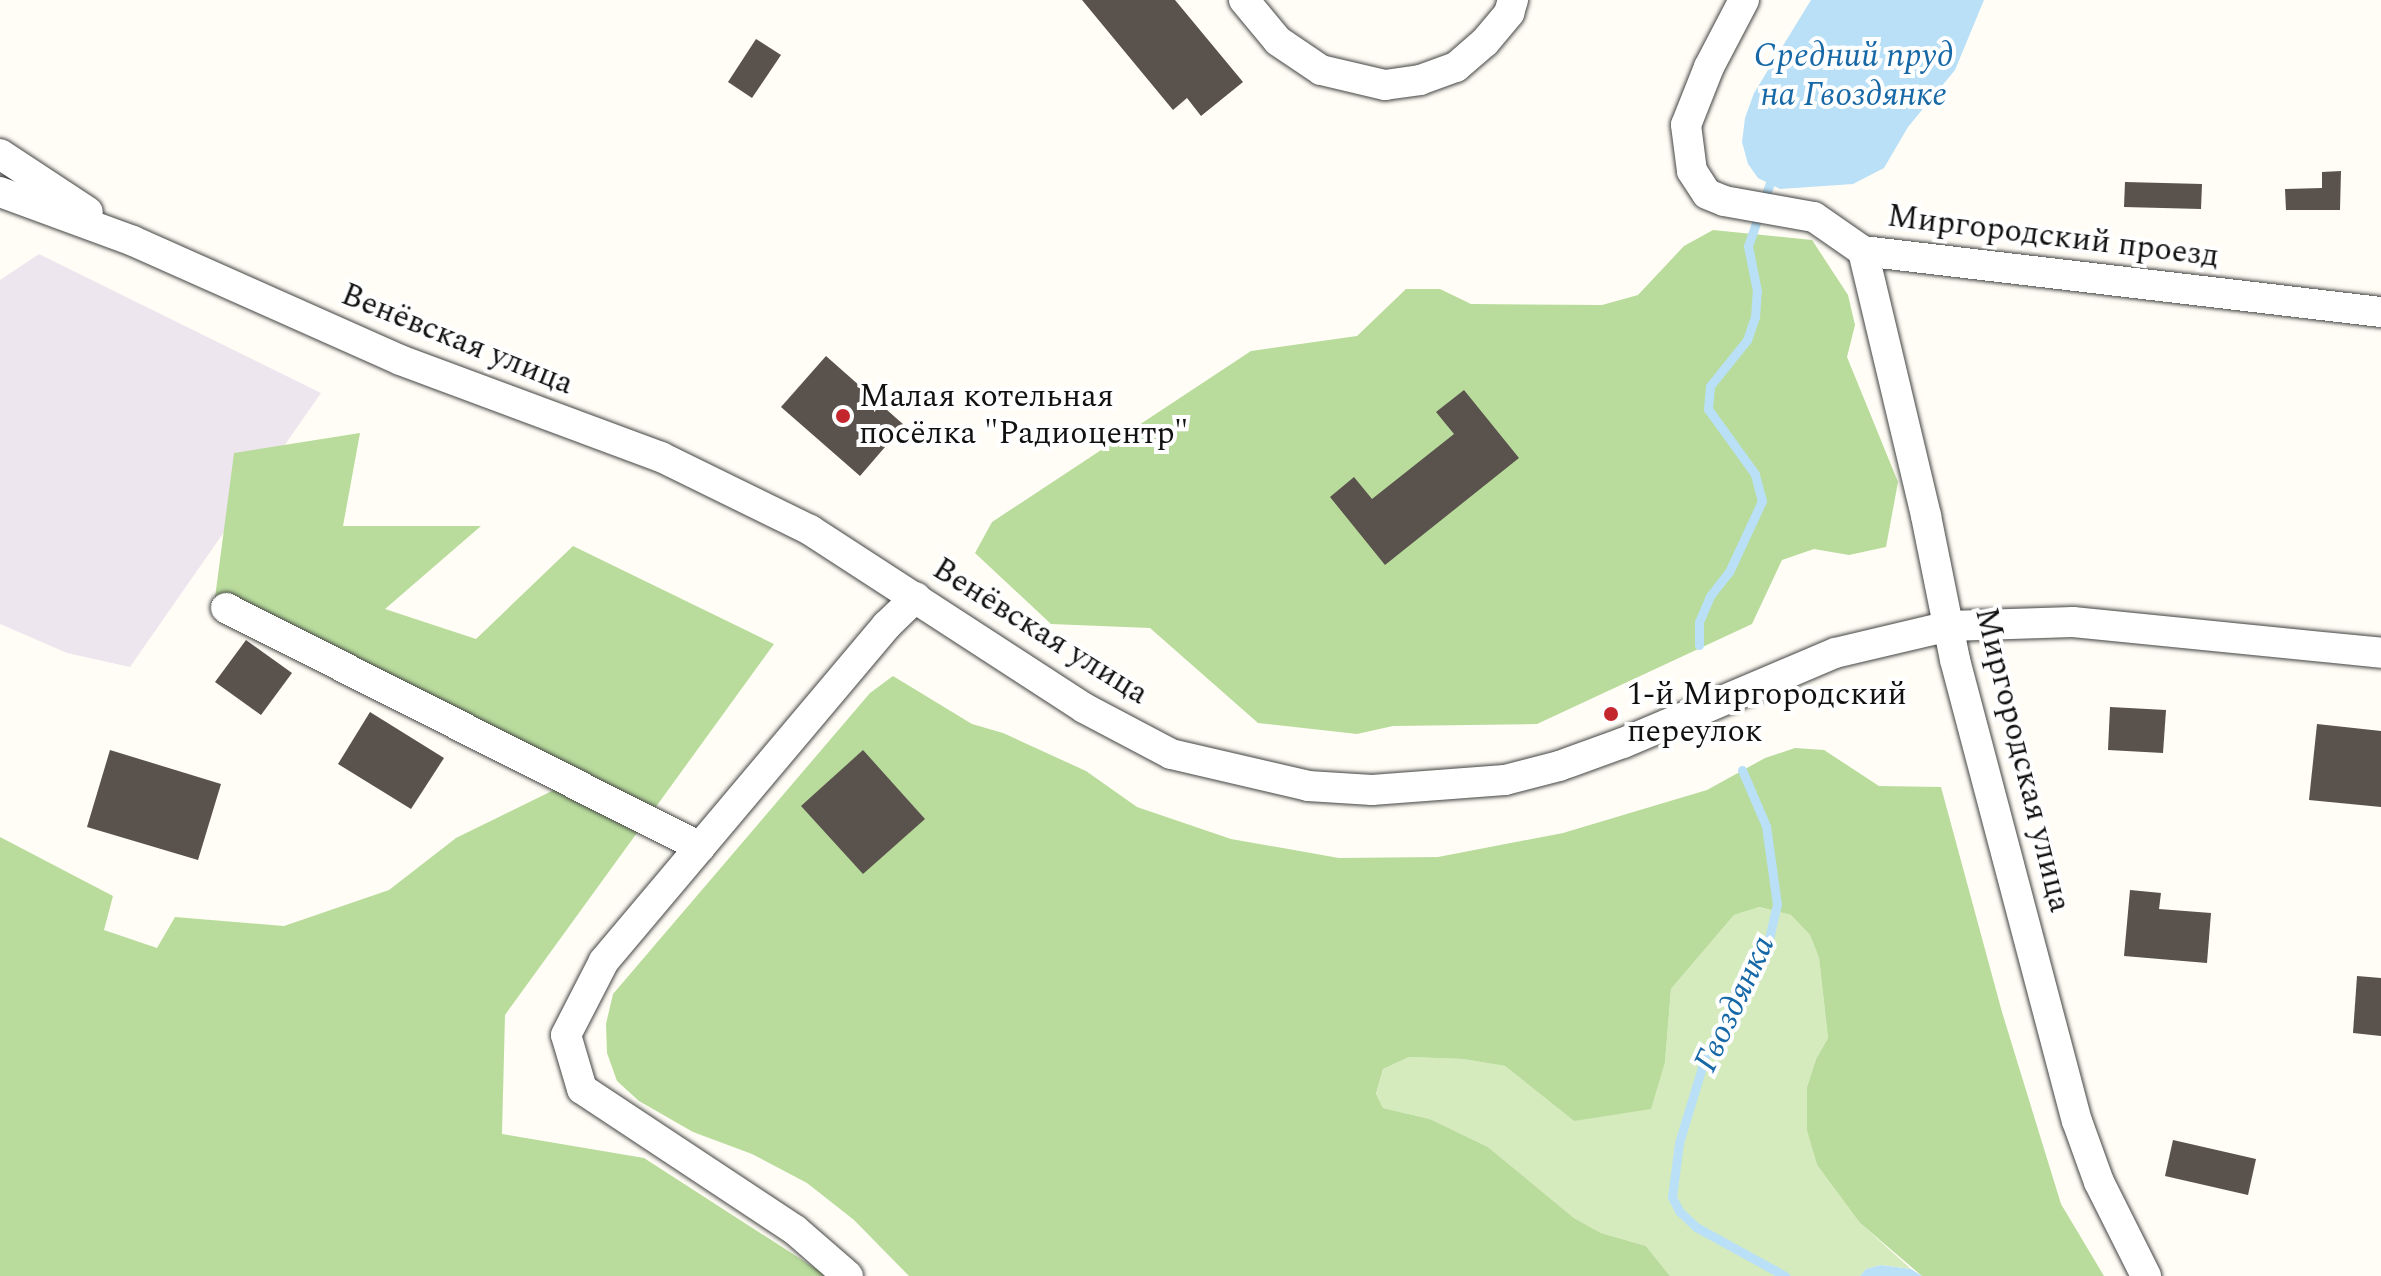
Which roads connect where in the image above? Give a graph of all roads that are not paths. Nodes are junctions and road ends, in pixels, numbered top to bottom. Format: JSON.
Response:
{"nodes":[{"id":1,"x":1244,"y":0,"type":"edge"},
{"id":2,"x":1513,"y":0,"type":"edge"},
{"id":3,"x":1744,"y":0,"type":"edge"},
{"id":4,"x":0,"y":154,"type":"edge"},
{"id":5,"x":0,"y":192,"type":"edge"},
{"id":6,"x":133,"y":241,"type":"junction"},
{"id":7,"x":1863,"y":251,"type":"junction"},
{"id":8,"x":2381,"y":312,"type":"edge"},
{"id":9,"x":916,"y":597,"type":"junction"},
{"id":10,"x":226,"y":608,"type":"dead end"},
{"id":11,"x":1949,"y":626,"type":"junction"},
{"id":12,"x":2381,"y":653,"type":"edge"},
{"id":13,"x":700,"y":847,"type":"junction"},
{"id":14,"x":848,"y":1276,"type":"edge"},
{"id":15,"x":2146,"y":1276,"type":"edge"}],
"edges":[{"from":1,"to":2,"type":"street"},
{"from":3,"to":7,"type":"street","name":"Миргородский проезд"},
{"from":4,"to":6,"type":"street","name":"Венёвская улица"},
{"from":5,"to":6,"type":"street","name":"Венёвская улица"},
{"from":6,"to":9,"type":"street","name":"Венёвская улица"},
{"from":7,"to":8,"type":"street","name":"Миргородский проезд"},
{"from":7,"to":11,"type":"street","name":"Миргородская улица"},
{"from":9,"to":11,"type":"street","name":"Венёвская улица"},
{"from":9,"to":13,"type":"street"},
{"from":10,"to":13,"type":"street"},
{"from":11,"to":12,"type":"street"},
{"from":11,"to":15,"type":"street","name":"Миргородская улица"},
{"from":13,"to":14,"type":"street"}]}
